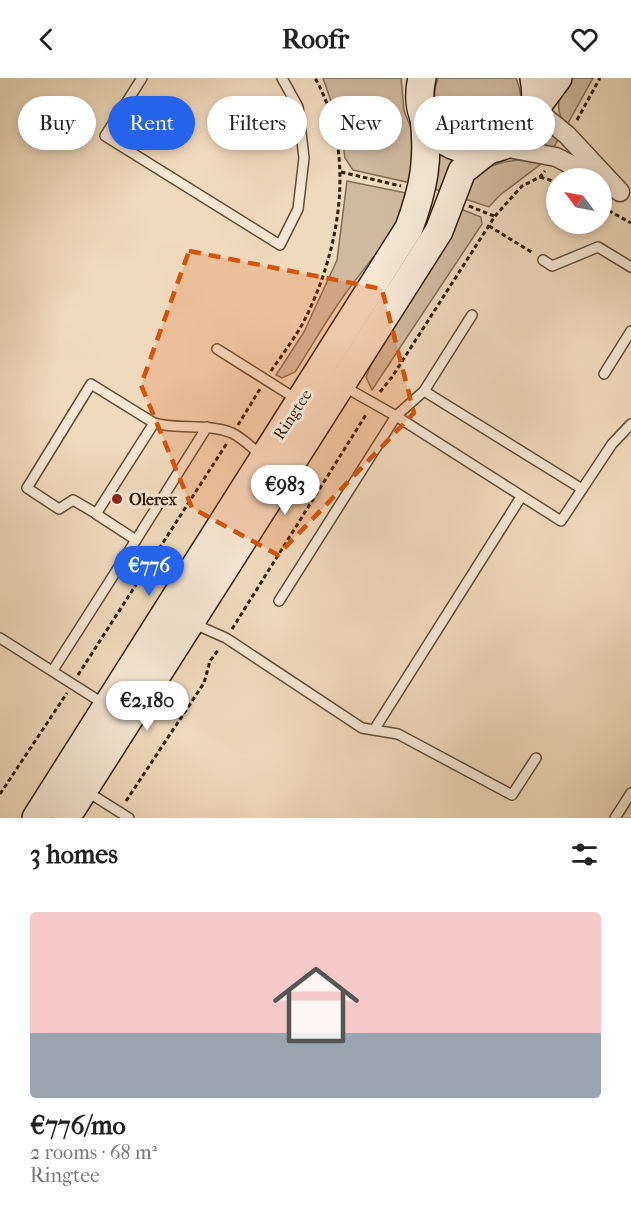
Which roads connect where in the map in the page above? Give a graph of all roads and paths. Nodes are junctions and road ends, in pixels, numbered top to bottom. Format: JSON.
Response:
{"nodes":[{"id":1,"x":142,"y":78,"type":"edge"},
{"id":2,"x":282,"y":78,"type":"edge"},
{"id":3,"x":534,"y":78,"type":"edge"},
{"id":4,"x":558,"y":78,"type":"edge"},
{"id":5,"x":421,"y":79,"type":"edge"},
{"id":6,"x":421,"y":96,"type":"edge"},
{"id":7,"x":537,"y":96,"type":"edge"},
{"id":8,"x":545,"y":96,"type":"edge"},
{"id":9,"x":555,"y":126,"type":"edge"},
{"id":10,"x":428,"y":150,"type":"edge"},
{"id":11,"x":462,"y":150,"type":"edge"},
{"id":12,"x":495,"y":150,"type":"junction"},
{"id":13,"x":577,"y":168,"type":"edge"},
{"id":14,"x":341,"y":172,"type":"dead end"},
{"id":15,"x":546,"y":179,"type":"edge"},
{"id":16,"x":612,"y":187,"type":"edge"},
{"id":17,"x":409,"y":188,"type":"dead end"},
{"id":18,"x":626,"y":195,"type":"edge"},
{"id":19,"x":462,"y":204,"type":"dead end"},
{"id":20,"x":612,"y":213,"type":"edge"},
{"id":21,"x":495,"y":216,"type":"junction"},
{"id":22,"x":631,"y":223,"type":"edge"},
{"id":23,"x":489,"y":226,"type":"junction"},
{"id":24,"x":543,"y":260,"type":"joint"},
{"id":25,"x":631,"y":267,"type":"edge"},
{"id":26,"x":471,"y":315,"type":"dead end"},
{"id":27,"x":631,"y":331,"type":"edge"},
{"id":28,"x":217,"y":349,"type":"dead end"},
{"id":29,"x":604,"y":374,"type":"dead end"},
{"id":30,"x":341,"y":385,"type":"junction"},
{"id":31,"x":424,"y":391,"type":"junction"},
{"id":32,"x":300,"y":401,"type":"junction"},
{"id":33,"x":372,"y":402,"type":"junction"},
{"id":34,"x":396,"y":416,"type":"junction"},
{"id":35,"x":154,"y":423,"type":"junction"},
{"id":36,"x":631,"y":424,"type":"edge"},
{"id":37,"x":207,"y":428,"type":"junction"},
{"id":38,"x":264,"y":457,"type":"junction"},
{"id":39,"x":582,"y":489,"type":"junction"},
{"id":40,"x":521,"y":497,"type":"junction"},
{"id":41,"x":97,"y":514,"type":"junction"},
{"id":42,"x":136,"y":540,"type":"junction"},
{"id":43,"x":279,"y":601,"type":"dead end"},
{"id":44,"x":190,"y":622,"type":"junction"},
{"id":45,"x":0,"y":638,"type":"edge"},
{"id":46,"x":226,"y":639,"type":"junction"},
{"id":47,"x":53,"y":670,"type":"junction"},
{"id":48,"x":106,"y":706,"type":"junction"},
{"id":49,"x":374,"y":730,"type":"junction"},
{"id":50,"x":536,"y":758,"type":"dead end"},
{"id":51,"x":84,"y":790,"type":"junction"},
{"id":52,"x":631,"y":793,"type":"edge"},
{"id":53,"x":119,"y":812,"type":"junction"},
{"id":54,"x":36,"y":818,"type":"edge"},
{"id":55,"x":66,"y":818,"type":"edge"},
{"id":56,"x":129,"y":818,"type":"edge"},
{"id":57,"x":615,"y":818,"type":"edge"}],
"edges":[{"from":1,"to":2,"type":"lane"},
{"from":3,"to":7,"type":"main road"},
{"from":4,"to":8,"type":"main road","name":"Ringtee"},
{"from":5,"to":6,"type":"main road","name":"Ringtee"},
{"from":9,"to":18,"type":"street"},
{"from":10,"to":32,"type":"main road","name":"Ringtee"},
{"from":11,"to":12,"type":"main road"},
{"from":12,"to":13,"type":"street"},
{"from":12,"to":30,"type":"main road","name":"Ringtee"},
{"from":14,"to":17,"type":"path"},
{"from":15,"to":21,"type":"path"},
{"from":16,"to":18,"type":"street"},
{"from":19,"to":21,"type":"path"},
{"from":20,"to":22,"type":"path"},
{"from":21,"to":23,"type":"path"},
{"from":23,"to":24,"type":"path"},
{"from":23,"to":33,"type":"path"},
{"from":24,"to":25,"type":"lane"},
{"from":26,"to":31,"type":"lane"},
{"from":27,"to":29,"type":"lane"},
{"from":28,"to":32,"type":"lane"},
{"from":30,"to":33,"type":"lane"},
{"from":30,"to":44,"type":"main road","name":"Ringtee"},
{"from":31,"to":34,"type":"lane"},
{"from":31,"to":39,"type":"lane"},
{"from":32,"to":38,"type":"main road","name":"Ringtee"},
{"from":33,"to":34,"type":"lane"},
{"from":33,"to":46,"type":"path"},
{"from":34,"to":40,"type":"lane"},
{"from":34,"to":43,"type":"lane"},
{"from":35,"to":37,"type":"lane"},
{"from":35,"to":41,"type":"lane"},
{"from":35,"to":41,"type":"lane"},
{"from":36,"to":39,"type":"lane"},
{"from":37,"to":38,"type":"lane"},
{"from":37,"to":42,"type":"lane"},
{"from":38,"to":48,"type":"main road","name":"Ringtee"},
{"from":39,"to":40,"type":"lane"},
{"from":40,"to":49,"type":"lane"},
{"from":41,"to":42,"type":"lane"},
{"from":42,"to":47,"type":"lane"},
{"from":44,"to":46,"type":"lane"},
{"from":44,"to":51,"type":"main road","name":"Ringtee"},
{"from":45,"to":47,"type":"lane"},
{"from":46,"to":49,"type":"lane"},
{"from":46,"to":53,"type":"path"},
{"from":47,"to":48,"type":"lane"},
{"from":48,"to":54,"type":"main road","name":"Ringtee"},
{"from":49,"to":50,"type":"lane"},
{"from":51,"to":53,"type":"lane"},
{"from":51,"to":55,"type":"main road","name":"Ringtee"},
{"from":52,"to":57,"type":"lane"},
{"from":53,"to":56,"type":"lane"}]}
